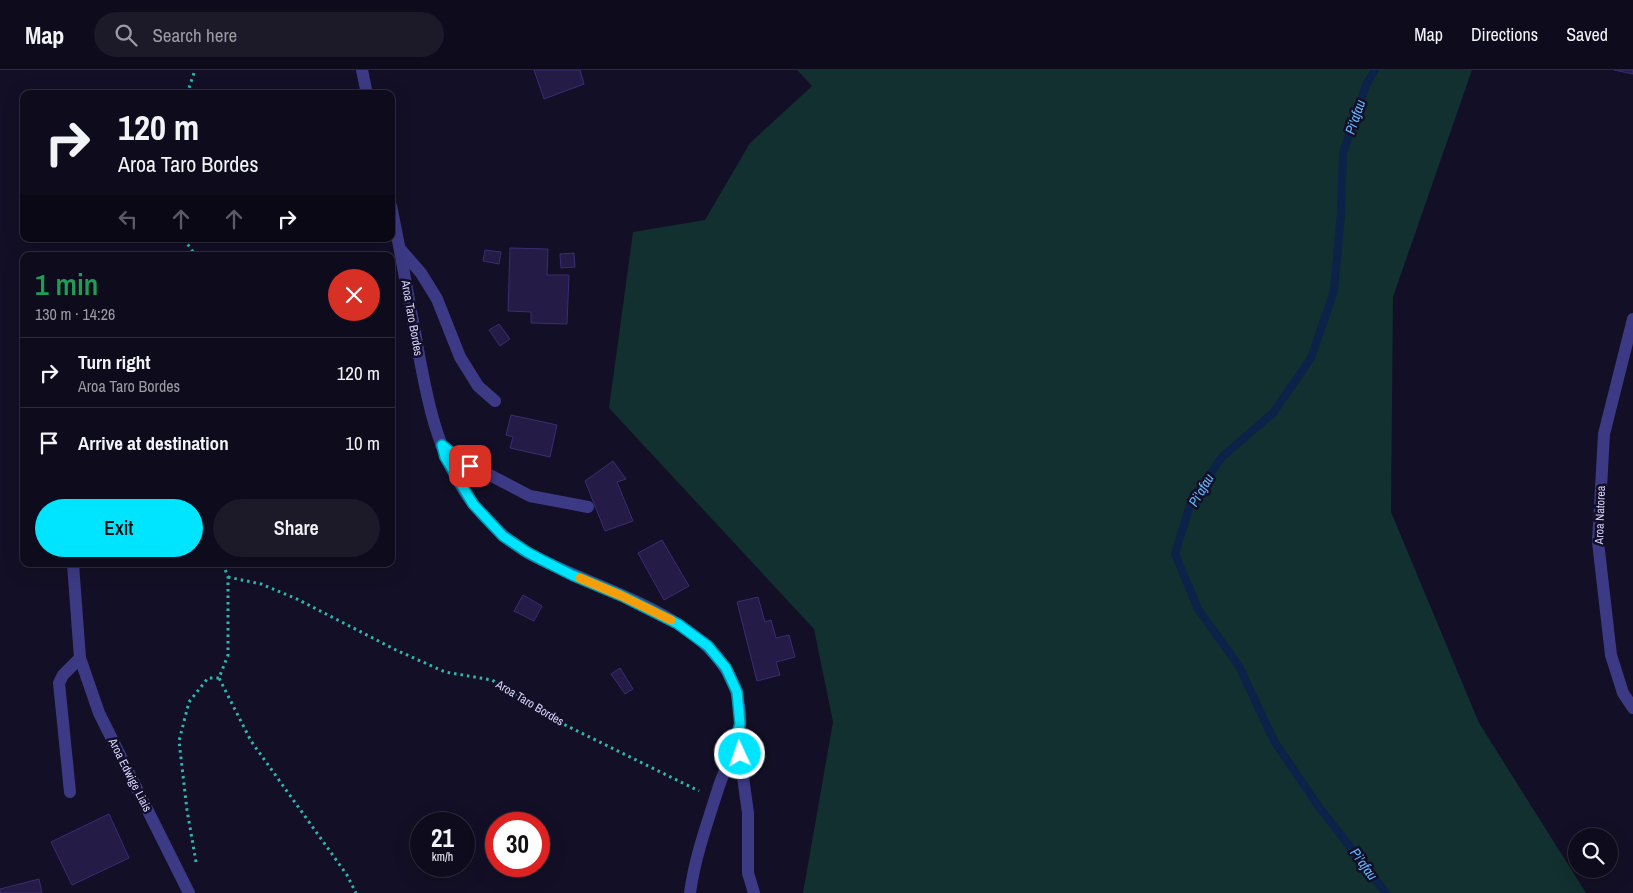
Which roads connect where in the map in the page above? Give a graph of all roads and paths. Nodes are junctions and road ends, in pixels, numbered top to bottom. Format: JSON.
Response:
{"nodes":[{"id":1,"x":194,"y":70,"type":"edge"},
{"id":2,"x":362,"y":70,"type":"edge"},
{"id":3,"x":188,"y":90,"type":"edge"},
{"id":4,"x":366,"y":90,"type":"edge"},
{"id":5,"x":395,"y":225,"type":"edge"},
{"id":6,"x":400,"y":249,"type":"junction"},
{"id":7,"x":1633,"y":319,"type":"edge"},
{"id":8,"x":495,"y":401,"type":"dead end"},
{"id":9,"x":442,"y":445,"type":"junction"},
{"id":10,"x":588,"y":507,"type":"dead end"},
{"id":11,"x":73,"y":567,"type":"edge"},
{"id":12,"x":225,"y":567,"type":"edge"},
{"id":13,"x":228,"y":577,"type":"junction"},
{"id":14,"x":80,"y":658,"type":"junction"},
{"id":15,"x":219,"y":678,"type":"junction"},
{"id":16,"x":1633,"y":708,"type":"edge"},
{"id":17,"x":737,"y":734,"type":"junction"},
{"id":18,"x":70,"y":792,"type":"dead end"},
{"id":19,"x":716,"y":799,"type":"junction"},
{"id":20,"x":188,"y":891,"type":"edge"},
{"id":21,"x":356,"y":893,"type":"edge"},
{"id":22,"x":690,"y":893,"type":"edge"},
{"id":23,"x":754,"y":893,"type":"edge"}],
"edges":[{"from":1,"to":3,"type":"path"},
{"from":2,"to":4,"type":"street"},
{"from":5,"to":6,"type":"street","name":"Aroa Taro Bordes"},
{"from":6,"to":8,"type":"street","name":"Aroa Taro Bordes"},
{"from":6,"to":9,"type":"street","name":"Aroa Taro Bordes"},
{"from":7,"to":16,"type":"street","name":"Aroa Natorea"},
{"from":9,"to":10,"type":"street"},
{"from":9,"to":17,"type":"street","name":"Aroa Taro Bordes"},
{"from":11,"to":14,"type":"street","name":"Aroa Edwige Liais"},
{"from":12,"to":13,"type":"path"},
{"from":13,"to":15,"type":"path"},
{"from":13,"to":19,"type":"path","name":"Aroa Taro Bordes"},
{"from":14,"to":18,"type":"street"},
{"from":14,"to":20,"type":"street","name":"Aroa Edwige Liais"},
{"from":15,"to":20,"type":"path"},
{"from":15,"to":21,"type":"path"},
{"from":17,"to":19,"type":"street","name":"Aroa Taro Bordes"},
{"from":17,"to":23,"type":"street","name":"Aroa Taro Bordes"},
{"from":19,"to":22,"type":"street","name":"Aroa Taro Bordes"}]}
